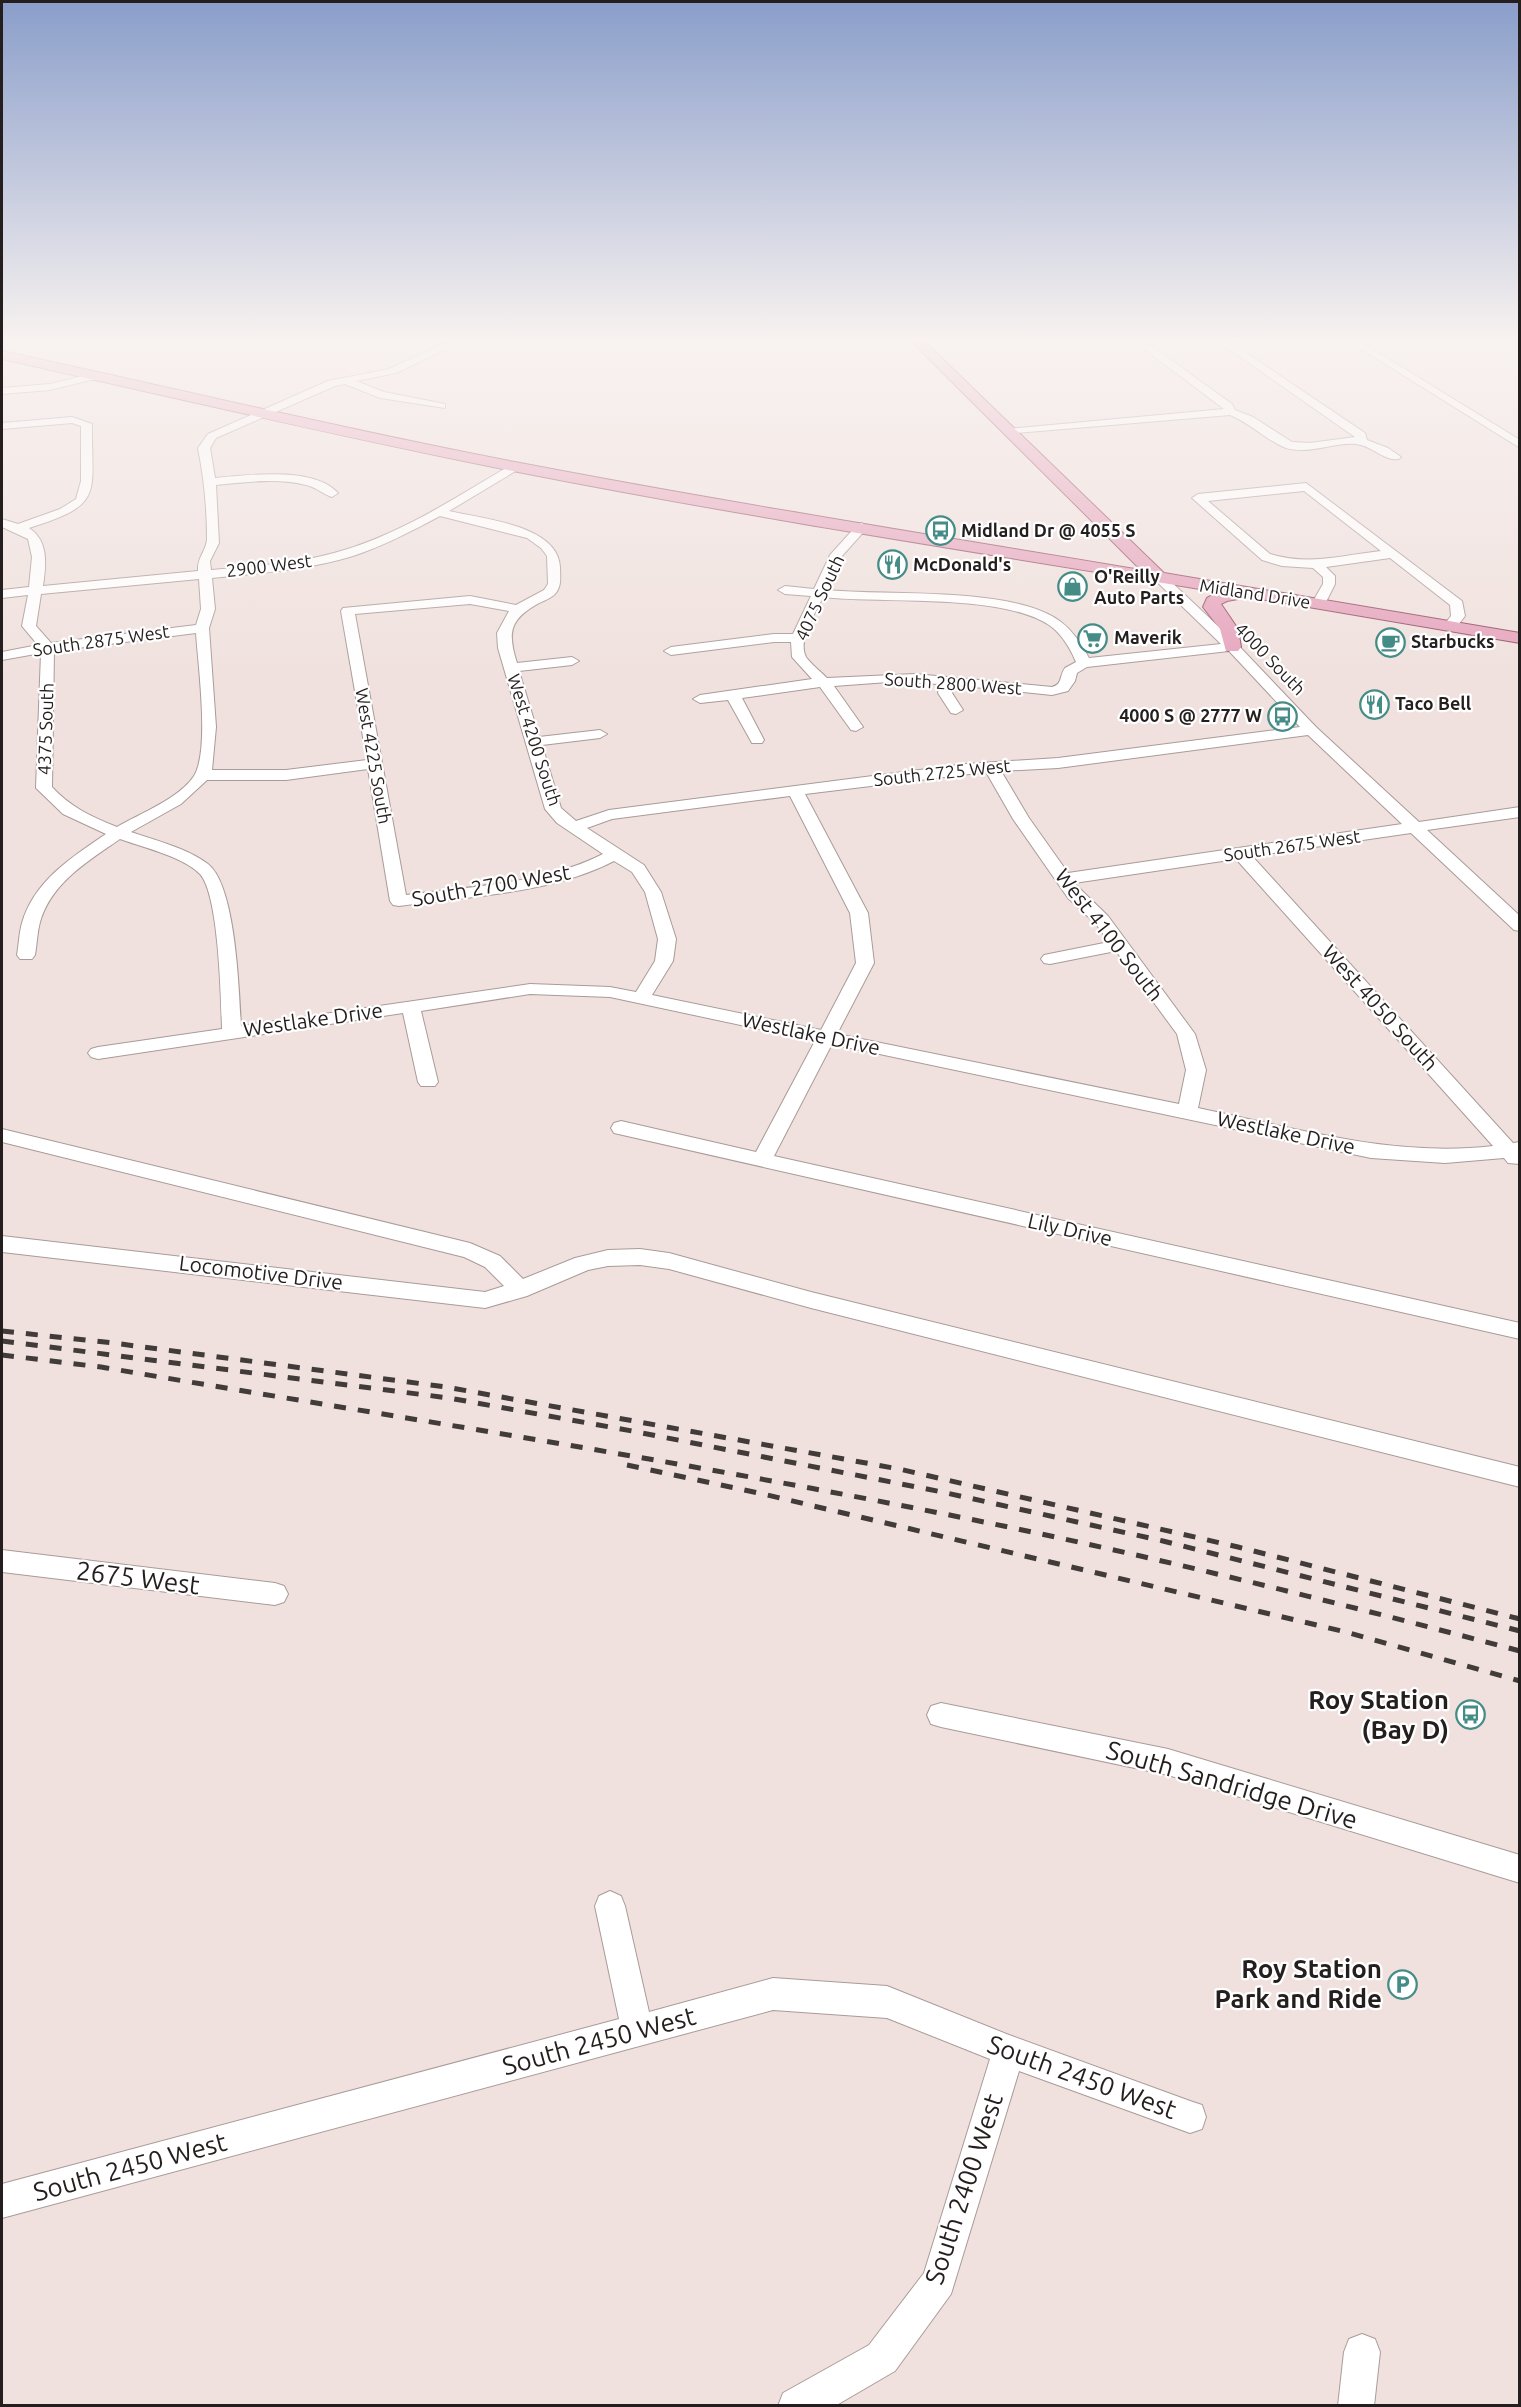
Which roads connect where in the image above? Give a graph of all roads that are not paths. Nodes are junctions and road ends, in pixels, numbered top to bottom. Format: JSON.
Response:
{"nodes":[{"id":1,"x":86,"y":454,"type":"edge"},
{"id":2,"x":205,"y":454,"type":"edge"},
{"id":3,"x":459,"y":454,"type":"edge"},
{"id":4,"x":1031,"y":454,"type":"edge"},
{"id":5,"x":1391,"y":454,"type":"edge"},
{"id":6,"x":1395,"y":457,"type":"dead end"},
{"id":7,"x":515,"y":466,"type":"junction"},
{"id":8,"x":210,"y":482,"type":"junction"},
{"id":9,"x":332,"y":493,"type":"dead end"},
{"id":10,"x":1072,"y":493,"type":"junction"},
{"id":11,"x":439,"y":512,"type":"junction"},
{"id":12,"x":2,"y":523,"type":"edge"},
{"id":13,"x":862,"y":527,"type":"junction"},
{"id":14,"x":17,"y":528,"type":"junction"},
{"id":15,"x":1105,"y":543,"type":"junction"},
{"id":16,"x":1394,"y":554,"type":"junction"},
{"id":17,"x":1047,"y":560,"type":"junction"},
{"id":18,"x":1316,"y":564,"type":"junction"},
{"id":19,"x":205,"y":567,"type":"junction"},
{"id":20,"x":1160,"y":579,"type":"junction"},
{"id":21,"x":785,"y":590,"type":"dead end"},
{"id":22,"x":34,"y":591,"type":"junction"},
{"id":23,"x":819,"y":593,"type":"junction"},
{"id":24,"x":2,"y":594,"type":"edge"},
{"id":25,"x":1256,"y":594,"type":"junction"},
{"id":26,"x":1319,"y":603,"type":"junction"},
{"id":27,"x":518,"y":609,"type":"junction"},
{"id":28,"x":1450,"y":626,"type":"junction"},
{"id":29,"x":202,"y":628,"type":"junction"},
{"id":30,"x":798,"y":638,"type":"junction"},
{"id":31,"x":1520,"y":638,"type":"edge"},
{"id":32,"x":46,"y":647,"type":"junction"},
{"id":33,"x":1232,"y":647,"type":"junction"},
{"id":34,"x":671,"y":651,"type":"dead end"},
{"id":35,"x":2,"y":656,"type":"edge"},
{"id":36,"x":572,"y":661,"type":"dead end"},
{"id":37,"x":1084,"y":663,"type":"junction"},
{"id":38,"x":511,"y":668,"type":"junction"},
{"id":39,"x":822,"y":681,"type":"junction"},
{"id":40,"x":946,"y":682,"type":"junction"},
{"id":41,"x":733,"y":695,"type":"junction"},
{"id":42,"x":700,"y":699,"type":"dead end"},
{"id":43,"x":956,"y":710,"type":"dead end"},
{"id":44,"x":856,"y":727,"type":"dead end"},
{"id":45,"x":1311,"y":729,"type":"junction"},
{"id":46,"x":600,"y":734,"type":"dead end"},
{"id":47,"x":757,"y":740,"type":"dead end"},
{"id":48,"x":533,"y":742,"type":"junction"},
{"id":49,"x":374,"y":764,"type":"junction"},
{"id":50,"x":991,"y":767,"type":"junction"},
{"id":51,"x":202,"y":775,"type":"junction"},
{"id":52,"x":795,"y":791,"type":"junction"},
{"id":53,"x":1520,"y":812,"type":"edge"},
{"id":54,"x":575,"y":827,"type":"junction"},
{"id":55,"x":1416,"y":827,"type":"junction"},
{"id":56,"x":118,"y":833,"type":"junction"},
{"id":57,"x":1240,"y":853,"type":"junction"},
{"id":58,"x":615,"y":854,"type":"junction"},
{"id":59,"x":1064,"y":879,"type":"junction"},
{"id":60,"x":399,"y":901,"type":"joint"},
{"id":61,"x":1520,"y":926,"type":"edge"},
{"id":62,"x":1120,"y":945,"type":"junction"},
{"id":63,"x":26,"y":955,"type":"dead end"},
{"id":64,"x":1050,"y":959,"type":"dead end"},
{"id":65,"x":641,"y":999,"type":"junction"},
{"id":66,"x":411,"y":1006,"type":"junction"},
{"id":67,"x":232,"y":1032,"type":"junction"},
{"id":68,"x":825,"y":1037,"type":"junction"},
{"id":69,"x":98,"y":1053,"type":"dead end"},
{"id":70,"x":428,"y":1082,"type":"dead end"},
{"id":71,"x":1187,"y":1112,"type":"junction"},
{"id":72,"x":621,"y":1128,"type":"dead end"},
{"id":73,"x":2,"y":1136,"type":"edge"},
{"id":74,"x":1516,"y":1154,"type":"edge"},
{"id":75,"x":762,"y":1160,"type":"junction"},
{"id":76,"x":2,"y":1244,"type":"edge"},
{"id":77,"x":519,"y":1290,"type":"junction"},
{"id":78,"x":1520,"y":1331,"type":"edge"},
{"id":79,"x":1520,"y":1477,"type":"edge"},
{"id":80,"x":2,"y":1561,"type":"edge"},
{"id":81,"x":275,"y":1594,"type":"dead end"},
{"id":82,"x":941,"y":1715,"type":"dead end"},
{"id":83,"x":1520,"y":1869,"type":"edge"},
{"id":84,"x":610,"y":1906,"type":"dead end"},
{"id":85,"x":637,"y":2030,"type":"junction"},
{"id":86,"x":1009,"y":2051,"type":"junction"},
{"id":87,"x":1190,"y":2117,"type":"dead end"},
{"id":88,"x":2,"y":2201,"type":"edge"},
{"id":89,"x":1362,"y":2352,"type":"dead end"},
{"id":90,"x":796,"y":2406,"type":"edge"},
{"id":91,"x":1356,"y":2406,"type":"edge"}],
"edges":[{"from":1,"to":14,"type":"street"},
{"from":2,"to":8,"type":"street"},
{"from":3,"to":7,"type":"main road","name":"Midland Drive"},
{"from":4,"to":10,"type":"main road","name":"4000 South"},
{"from":5,"to":6,"type":"street"},
{"from":7,"to":11,"type":"street","name":"2900 West"},
{"from":7,"to":13,"type":"main road","name":"Midland Drive"},
{"from":8,"to":9,"type":"street"},
{"from":8,"to":19,"type":"street"},
{"from":10,"to":15,"type":"main road","name":"4000 South"},
{"from":10,"to":25,"type":"main road"},
{"from":11,"to":19,"type":"street","name":"2900 West"},
{"from":11,"to":27,"type":"street"},
{"from":12,"to":14,"type":"street"},
{"from":13,"to":17,"type":"main road","name":"Midland Drive"},
{"from":13,"to":23,"type":"street","name":"4075 South"},
{"from":14,"to":22,"type":"street"},
{"from":15,"to":17,"type":"main road"},
{"from":15,"to":20,"type":"main road","name":"4000 South"},
{"from":16,"to":18,"type":"street"},
{"from":16,"to":18,"type":"street"},
{"from":16,"to":28,"type":"street"},
{"from":17,"to":20,"type":"main road","name":"Midland Drive"},
{"from":18,"to":26,"type":"street"},
{"from":19,"to":22,"type":"street","name":"2900 West"},
{"from":19,"to":29,"type":"street"},
{"from":20,"to":25,"type":"main road","name":"Midland Drive"},
{"from":20,"to":33,"type":"street","name":"4000 South"},
{"from":21,"to":23,"type":"street"},
{"from":22,"to":24,"type":"street","name":"2900 West"},
{"from":22,"to":32,"type":"street"},
{"from":23,"to":30,"type":"street","name":"4075 South"},
{"from":23,"to":37,"type":"street"},
{"from":25,"to":26,"type":"main road","name":"Midland Drive"},
{"from":25,"to":33,"type":"main road"},
{"from":26,"to":28,"type":"main road","name":"Midland Drive"},
{"from":27,"to":38,"type":"street","name":"West 4200 South"},
{"from":27,"to":49,"type":"street","name":"West 4225 South"},
{"from":28,"to":31,"type":"main road","name":"Midland Drive"},
{"from":29,"to":32,"type":"street","name":"South 2875 West"},
{"from":29,"to":51,"type":"street"},
{"from":30,"to":34,"type":"street"},
{"from":30,"to":39,"type":"street","name":"4075 South"},
{"from":32,"to":35,"type":"street","name":"South 2875 West"},
{"from":32,"to":56,"type":"street","name":"4375 South"},
{"from":33,"to":37,"type":"street"},
{"from":33,"to":45,"type":"street","name":"4000 South"},
{"from":36,"to":38,"type":"street"},
{"from":37,"to":40,"type":"street","name":"South 2800 West"},
{"from":38,"to":48,"type":"street","name":"West 4200 South"},
{"from":39,"to":40,"type":"street","name":"South 2800 West"},
{"from":39,"to":41,"type":"street","name":"South 2800 West"},
{"from":39,"to":44,"type":"street","name":"4075 South"},
{"from":40,"to":43,"type":"street"},
{"from":41,"to":42,"type":"street","name":"South 2800 West"},
{"from":41,"to":47,"type":"street"},
{"from":45,"to":50,"type":"street","name":"South 2725 West"},
{"from":45,"to":55,"type":"street","name":"4000 South"},
{"from":46,"to":48,"type":"street"},
{"from":48,"to":54,"type":"street","name":"West 4200 South"},
{"from":49,"to":51,"type":"street"},
{"from":49,"to":60,"type":"street","name":"West 4225 South"},
{"from":50,"to":52,"type":"street","name":"South 2725 West"},
{"from":50,"to":59,"type":"street","name":"West 4100 South"},
{"from":51,"to":56,"type":"street"},
{"from":52,"to":54,"type":"street","name":"South 2725 West"},
{"from":52,"to":68,"type":"street"},
{"from":53,"to":55,"type":"street","name":"South 2675 West"},
{"from":54,"to":58,"type":"street","name":"West 4200 South"},
{"from":55,"to":57,"type":"street","name":"South 2675 West"},
{"from":55,"to":61,"type":"street","name":"4000 South"},
{"from":56,"to":63,"type":"street"},
{"from":56,"to":67,"type":"street"},
{"from":57,"to":59,"type":"street","name":"South 2675 West"},
{"from":57,"to":74,"type":"street","name":"West 4050 South"},
{"from":58,"to":60,"type":"street","name":"South 2700 West"},
{"from":58,"to":65,"type":"street","name":"West 4200 South"},
{"from":59,"to":62,"type":"street","name":"West 4100 South"},
{"from":62,"to":64,"type":"street"},
{"from":62,"to":71,"type":"street","name":"West 4100 South"},
{"from":65,"to":66,"type":"street","name":"Westlake Drive"},
{"from":65,"to":68,"type":"street","name":"Westlake Drive"},
{"from":66,"to":67,"type":"street","name":"Westlake Drive"},
{"from":66,"to":70,"type":"street"},
{"from":67,"to":69,"type":"street","name":"Westlake Drive"},
{"from":68,"to":71,"type":"street","name":"Westlake Drive"},
{"from":68,"to":75,"type":"street"},
{"from":71,"to":74,"type":"street","name":"Westlake Drive"},
{"from":72,"to":75,"type":"street","name":"Lily Drive"},
{"from":73,"to":77,"type":"street"},
{"from":75,"to":78,"type":"street","name":"Lily Drive"},
{"from":76,"to":77,"type":"street","name":"Locomotive Drive"},
{"from":77,"to":79,"type":"street","name":"Locomotive Drive"},
{"from":80,"to":81,"type":"street","name":"2675 West"},
{"from":82,"to":83,"type":"street","name":"South Sandridge Drive"},
{"from":84,"to":85,"type":"street"},
{"from":85,"to":86,"type":"street","name":"South 2450 West"},
{"from":85,"to":88,"type":"street","name":"South 2450 West"},
{"from":86,"to":87,"type":"street","name":"South 2450 West"},
{"from":86,"to":90,"type":"street","name":"South 2400 West"},
{"from":89,"to":91,"type":"street"}]}
